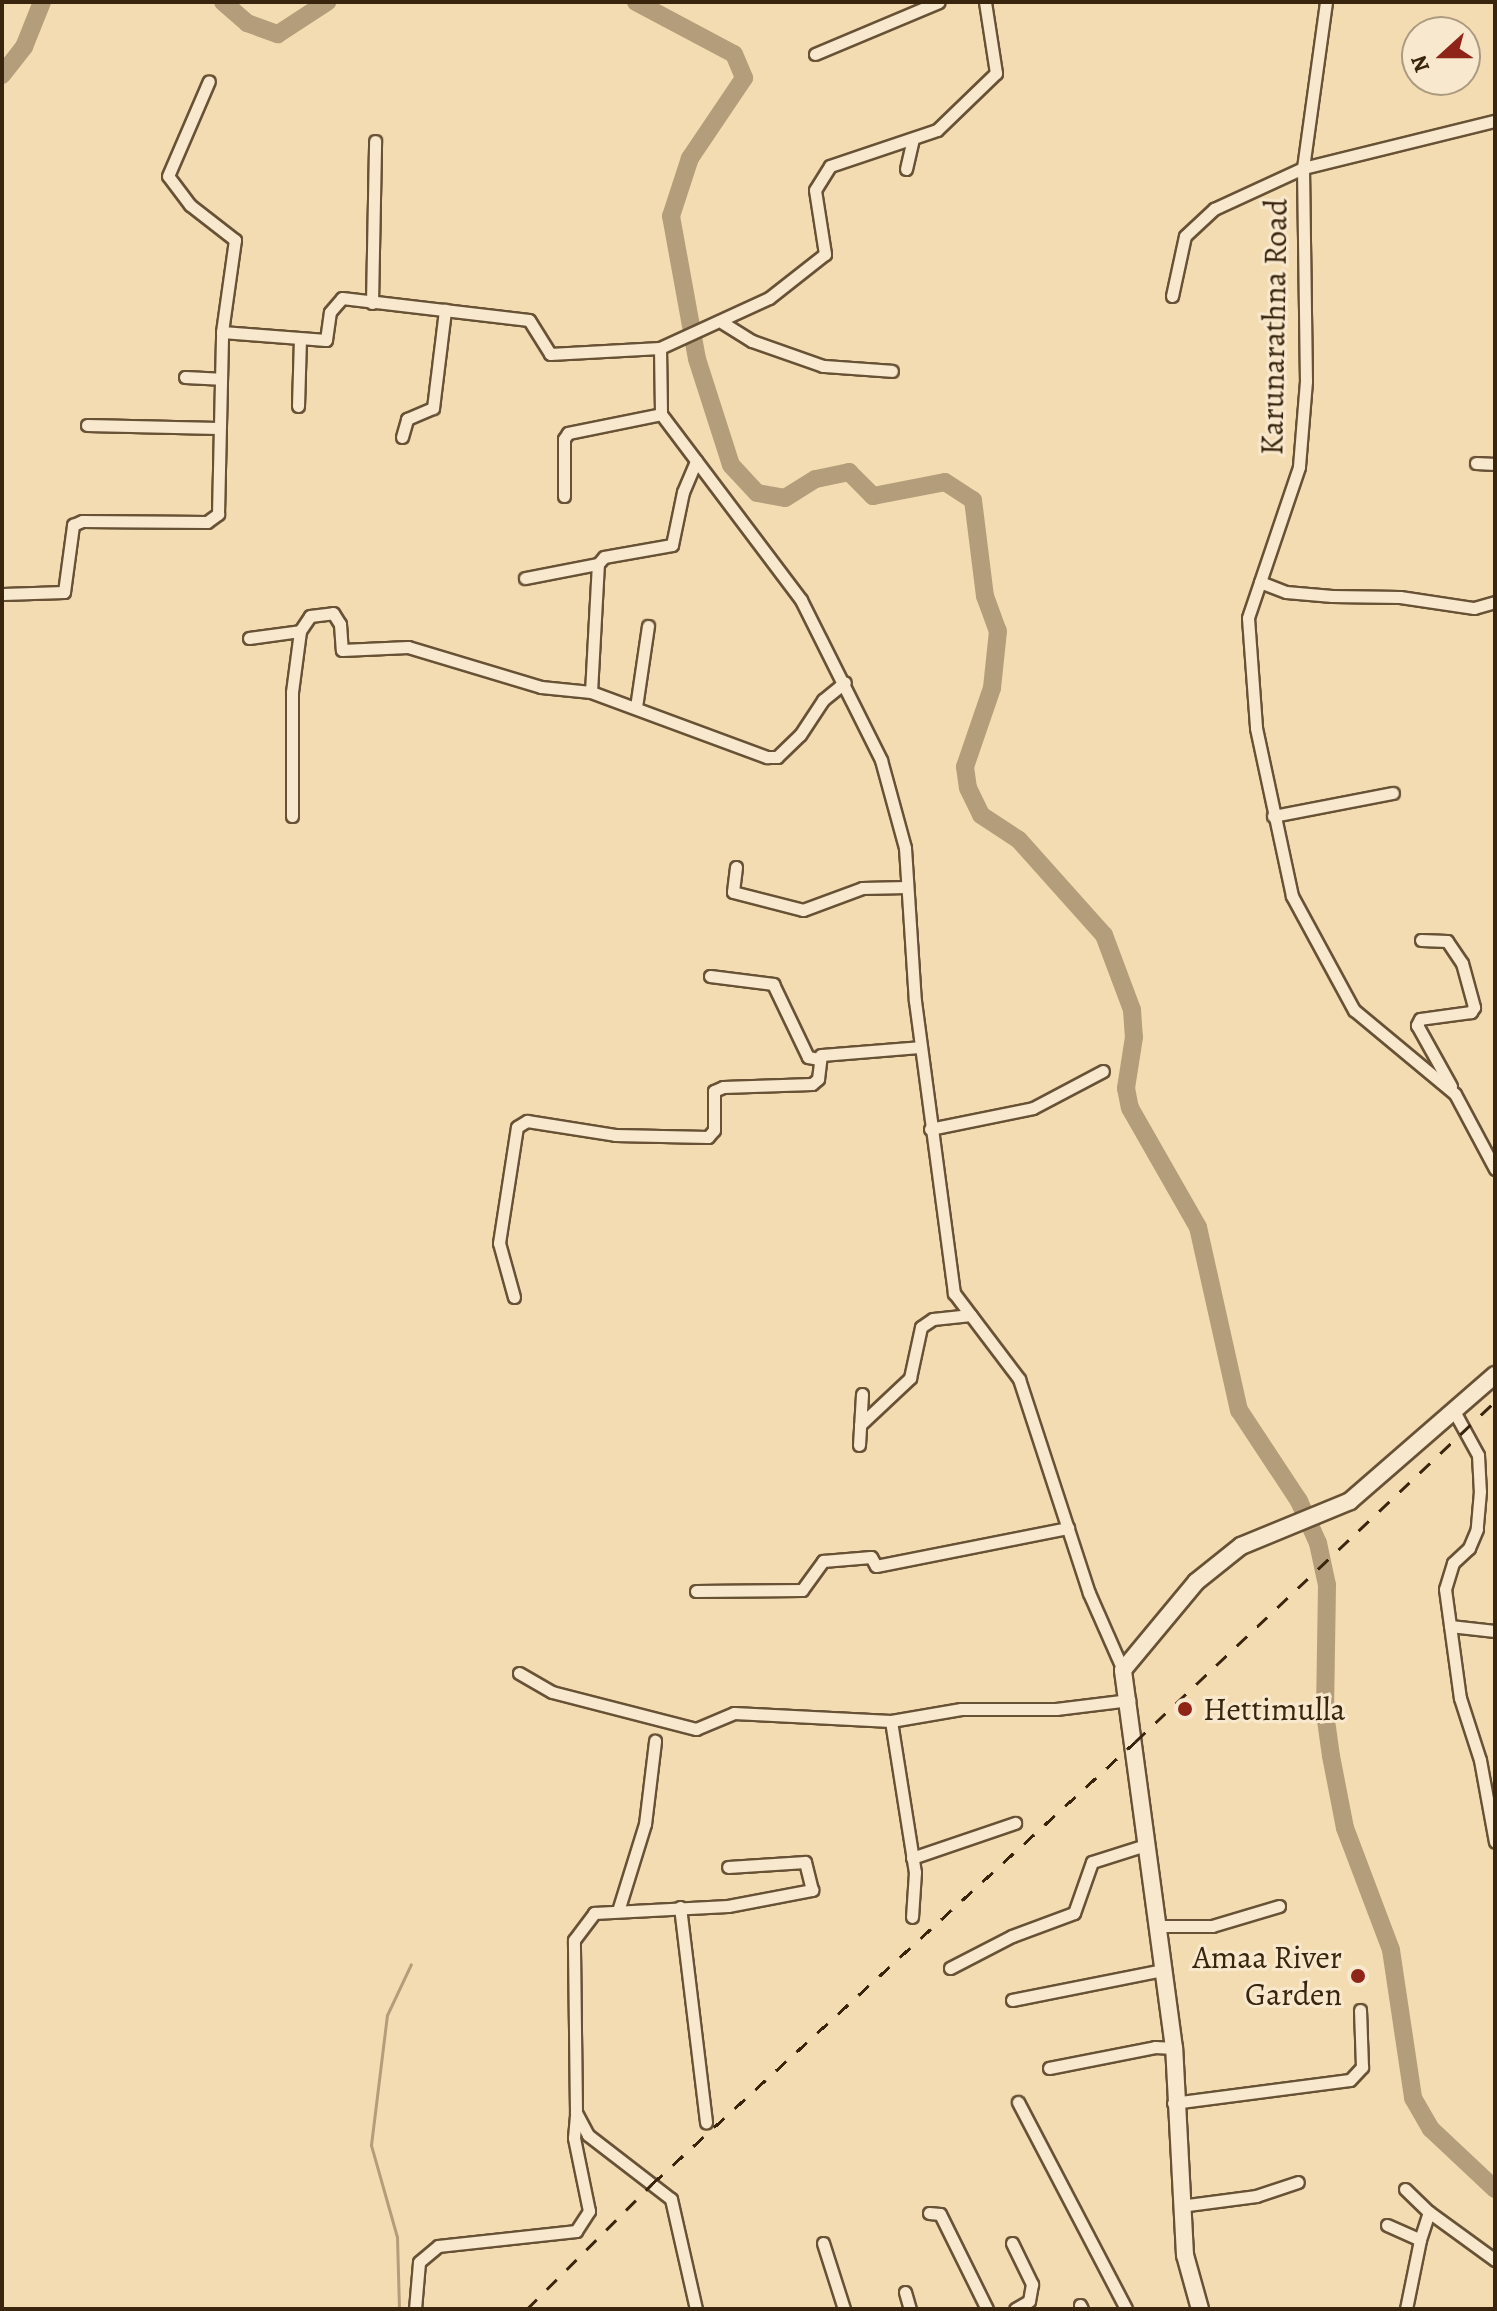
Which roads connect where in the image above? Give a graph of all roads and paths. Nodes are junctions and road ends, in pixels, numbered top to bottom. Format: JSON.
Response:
{"nodes":[{"id":1,"x":939,"y":2,"type":"edge"},
{"id":2,"x":985,"y":2,"type":"edge"},
{"id":3,"x":1326,"y":2,"type":"edge"},
{"id":4,"x":815,"y":54,"type":"dead end"},
{"id":5,"x":209,"y":81,"type":"dead end"},
{"id":6,"x":1495,"y":121,"type":"edge"},
{"id":7,"x":913,"y":139,"type":"junction"},
{"id":8,"x":375,"y":141,"type":"dead end"},
{"id":9,"x":1303,"y":168,"type":"junction"},
{"id":10,"x":906,"y":169,"type":"dead end"},
{"id":11,"x":1172,"y":296,"type":"dead end"},
{"id":12,"x":372,"y":303,"type":"junction"},
{"id":13,"x":445,"y":310,"type":"junction"},
{"id":14,"x":721,"y":324,"type":"junction"},
{"id":15,"x":222,"y":332,"type":"junction"},
{"id":16,"x":300,"y":340,"type":"junction"},
{"id":17,"x":663,"y":345,"type":"junction"},
{"id":18,"x":892,"y":371,"type":"dead end"},
{"id":19,"x":185,"y":377,"type":"dead end"},
{"id":20,"x":220,"y":379,"type":"junction"},
{"id":21,"x":298,"y":406,"type":"dead end"},
{"id":22,"x":661,"y":414,"type":"junction"},
{"id":23,"x":87,"y":425,"type":"dead end"},
{"id":24,"x":218,"y":428,"type":"junction"},
{"id":25,"x":402,"y":437,"type":"dead end"},
{"id":26,"x":696,"y":461,"type":"junction"},
{"id":27,"x":1476,"y":463,"type":"dead end"},
{"id":28,"x":1495,"y":464,"type":"edge"},
{"id":29,"x":564,"y":496,"type":"dead end"},
{"id":30,"x":598,"y":564,"type":"junction"},
{"id":31,"x":525,"y":578,"type":"dead end"},
{"id":32,"x":1260,"y":582,"type":"junction"},
{"id":33,"x":3,"y":594,"type":"edge"},
{"id":34,"x":1495,"y":602,"type":"edge"},
{"id":35,"x":648,"y":626,"type":"dead end"},
{"id":36,"x":300,"y":631,"type":"junction"},
{"id":37,"x":249,"y":638,"type":"dead end"},
{"id":38,"x":845,"y":682,"type":"junction"},
{"id":39,"x":591,"y":692,"type":"junction"},
{"id":40,"x":636,"y":707,"type":"junction"},
{"id":41,"x":1393,"y":793,"type":"dead end"},
{"id":42,"x":292,"y":816,"type":"dead end"},
{"id":43,"x":1273,"y":816,"type":"junction"},
{"id":44,"x":736,"y":867,"type":"dead end"},
{"id":45,"x":907,"y":887,"type":"junction"},
{"id":46,"x":1421,"y":940,"type":"dead end"},
{"id":47,"x":710,"y":976,"type":"dead end"},
{"id":48,"x":920,"y":1047,"type":"junction"},
{"id":49,"x":818,"y":1059,"type":"junction"},
{"id":50,"x":1103,"y":1071,"type":"dead end"},
{"id":51,"x":1455,"y":1094,"type":"junction"},
{"id":52,"x":930,"y":1129,"type":"junction"},
{"id":53,"x":1495,"y":1169,"type":"edge"},
{"id":54,"x":514,"y":1297,"type":"dead end"},
{"id":55,"x":971,"y":1315,"type":"junction"},
{"id":56,"x":1495,"y":1375,"type":"edge"},
{"id":57,"x":862,"y":1394,"type":"dead end"},
{"id":58,"x":1455,"y":1413,"type":"junction"},
{"id":59,"x":860,"y":1425,"type":"junction"},
{"id":60,"x":859,"y":1445,"type":"dead end"},
{"id":61,"x":1068,"y":1528,"type":"junction"},
{"id":62,"x":696,"y":1591,"type":"dead end"},
{"id":63,"x":1450,"y":1626,"type":"junction"},
{"id":64,"x":1495,"y":1631,"type":"edge"},
{"id":65,"x":1123,"y":1670,"type":"junction"},
{"id":66,"x":519,"y":1673,"type":"dead end"},
{"id":67,"x":1129,"y":1700,"type":"junction"},
{"id":68,"x":891,"y":1721,"type":"junction"},
{"id":69,"x":655,"y":1741,"type":"dead end"},
{"id":70,"x":1015,"y":1823,"type":"dead end"},
{"id":71,"x":1495,"y":1842,"type":"edge"},
{"id":72,"x":1146,"y":1845,"type":"junction"},
{"id":73,"x":912,"y":1858,"type":"junction"},
{"id":74,"x":728,"y":1867,"type":"dead end"},
{"id":75,"x":1279,"y":1906,"type":"dead end"},
{"id":76,"x":680,"y":1907,"type":"junction"},
{"id":77,"x":618,"y":1911,"type":"junction"},
{"id":78,"x":912,"y":1917,"type":"dead end"},
{"id":79,"x":1156,"y":1926,"type":"junction"},
{"id":80,"x":950,"y":1968,"type":"dead end"},
{"id":81,"x":1162,"y":1970,"type":"junction"},
{"id":82,"x":1012,"y":2000,"type":"dead end"},
{"id":83,"x":1360,"y":2010,"type":"dead end"},
{"id":84,"x":1174,"y":2048,"type":"junction"},
{"id":85,"x":1049,"y":2068,"type":"dead end"},
{"id":86,"x":1018,"y":2102,"type":"dead end"},
{"id":87,"x":1173,"y":2103,"type":"junction"},
{"id":88,"x":576,"y":2112,"type":"junction"},
{"id":89,"x":706,"y":2122,"type":"dead end"},
{"id":90,"x":1298,"y":2182,"type":"dead end"},
{"id":91,"x":1405,"y":2189,"type":"dead end"},
{"id":92,"x":1180,"y":2206,"type":"junction"},
{"id":93,"x":1429,"y":2212,"type":"junction"},
{"id":94,"x":929,"y":2213,"type":"dead end"},
{"id":95,"x":1387,"y":2225,"type":"dead end"},
{"id":96,"x":1420,"y":2240,"type":"junction"},
{"id":97,"x":823,"y":2243,"type":"dead end"},
{"id":98,"x":1012,"y":2243,"type":"dead end"},
{"id":99,"x":1495,"y":2260,"type":"edge"},
{"id":100,"x":905,"y":2292,"type":"dead end"},
{"id":101,"x":415,"y":2309,"type":"edge"},
{"id":102,"x":696,"y":2309,"type":"edge"},
{"id":103,"x":844,"y":2309,"type":"edge"},
{"id":104,"x":910,"y":2309,"type":"edge"},
{"id":105,"x":987,"y":2309,"type":"edge"},
{"id":106,"x":1015,"y":2309,"type":"edge"},
{"id":107,"x":1126,"y":2309,"type":"edge"},
{"id":108,"x":1200,"y":2309,"type":"edge"},
{"id":109,"x":1406,"y":2309,"type":"edge"}],
"edges":[{"from":1,"to":4,"type":"street"},
{"from":2,"to":7,"type":"street"},
{"from":3,"to":9,"type":"street","name":"Karunarathna Road"},
{"from":5,"to":15,"type":"street"},
{"from":6,"to":9,"type":"street"},
{"from":7,"to":10,"type":"street"},
{"from":7,"to":14,"type":"street"},
{"from":8,"to":12,"type":"street"},
{"from":9,"to":11,"type":"street"},
{"from":9,"to":32,"type":"street","name":"Karunarathna Road"},
{"from":12,"to":13,"type":"street"},
{"from":12,"to":16,"type":"street"},
{"from":13,"to":17,"type":"street"},
{"from":13,"to":25,"type":"street"},
{"from":14,"to":17,"type":"street"},
{"from":14,"to":18,"type":"street"},
{"from":15,"to":16,"type":"street"},
{"from":15,"to":20,"type":"street"},
{"from":16,"to":21,"type":"street"},
{"from":17,"to":22,"type":"street"},
{"from":19,"to":20,"type":"street"},
{"from":20,"to":24,"type":"street"},
{"from":22,"to":26,"type":"street"},
{"from":22,"to":29,"type":"street"},
{"from":23,"to":24,"type":"street"},
{"from":24,"to":33,"type":"street"},
{"from":26,"to":30,"type":"street"},
{"from":26,"to":38,"type":"street"},
{"from":27,"to":28,"type":"street"},
{"from":30,"to":31,"type":"street"},
{"from":30,"to":39,"type":"street"},
{"from":32,"to":34,"type":"street"},
{"from":32,"to":43,"type":"street","name":"Karunarathna Road"},
{"from":35,"to":40,"type":"street"},
{"from":36,"to":37,"type":"street"},
{"from":36,"to":39,"type":"street"},
{"from":36,"to":42,"type":"street"},
{"from":38,"to":40,"type":"street"},
{"from":38,"to":45,"type":"street"},
{"from":39,"to":40,"type":"street"},
{"from":41,"to":43,"type":"street"},
{"from":43,"to":51,"type":"street","name":"Karunarathna Road"},
{"from":44,"to":45,"type":"street"},
{"from":45,"to":48,"type":"street"},
{"from":46,"to":51,"type":"street"},
{"from":47,"to":49,"type":"street"},
{"from":48,"to":49,"type":"street"},
{"from":48,"to":52,"type":"street"},
{"from":49,"to":54,"type":"street"},
{"from":50,"to":52,"type":"street"},
{"from":51,"to":53,"type":"street","name":"Karunarathna Road"},
{"from":52,"to":55,"type":"street"},
{"from":55,"to":59,"type":"street"},
{"from":55,"to":61,"type":"street"},
{"from":56,"to":58,"type":"main road"},
{"from":57,"to":59,"type":"street"},
{"from":58,"to":63,"type":"street"},
{"from":58,"to":65,"type":"main road"},
{"from":59,"to":60,"type":"street"},
{"from":61,"to":62,"type":"street"},
{"from":61,"to":65,"type":"street"},
{"from":63,"to":64,"type":"street"},
{"from":63,"to":71,"type":"street"},
{"from":65,"to":67,"type":"main road"},
{"from":66,"to":68,"type":"street"},
{"from":67,"to":68,"type":"street"},
{"from":67,"to":72,"type":"main road"},
{"from":68,"to":73,"type":"street"},
{"from":69,"to":77,"type":"street"},
{"from":70,"to":73,"type":"street"},
{"from":72,"to":79,"type":"main road"},
{"from":72,"to":80,"type":"street"},
{"from":73,"to":78,"type":"street"},
{"from":74,"to":76,"type":"street"},
{"from":75,"to":79,"type":"street"},
{"from":76,"to":77,"type":"street"},
{"from":76,"to":89,"type":"street"},
{"from":77,"to":88,"type":"street"},
{"from":79,"to":81,"type":"main road"},
{"from":81,"to":82,"type":"street"},
{"from":81,"to":84,"type":"main road"},
{"from":83,"to":87,"type":"street"},
{"from":84,"to":85,"type":"street"},
{"from":84,"to":87,"type":"main road"},
{"from":86,"to":107,"type":"street"},
{"from":87,"to":92,"type":"main road"},
{"from":88,"to":101,"type":"street"},
{"from":88,"to":102,"type":"street"},
{"from":90,"to":92,"type":"street"},
{"from":91,"to":93,"type":"street"},
{"from":92,"to":108,"type":"main road"},
{"from":93,"to":96,"type":"street"},
{"from":93,"to":99,"type":"street"},
{"from":94,"to":105,"type":"street"},
{"from":95,"to":96,"type":"street"},
{"from":96,"to":109,"type":"street"},
{"from":97,"to":103,"type":"street"},
{"from":98,"to":106,"type":"street"},
{"from":100,"to":104,"type":"street"}]}
